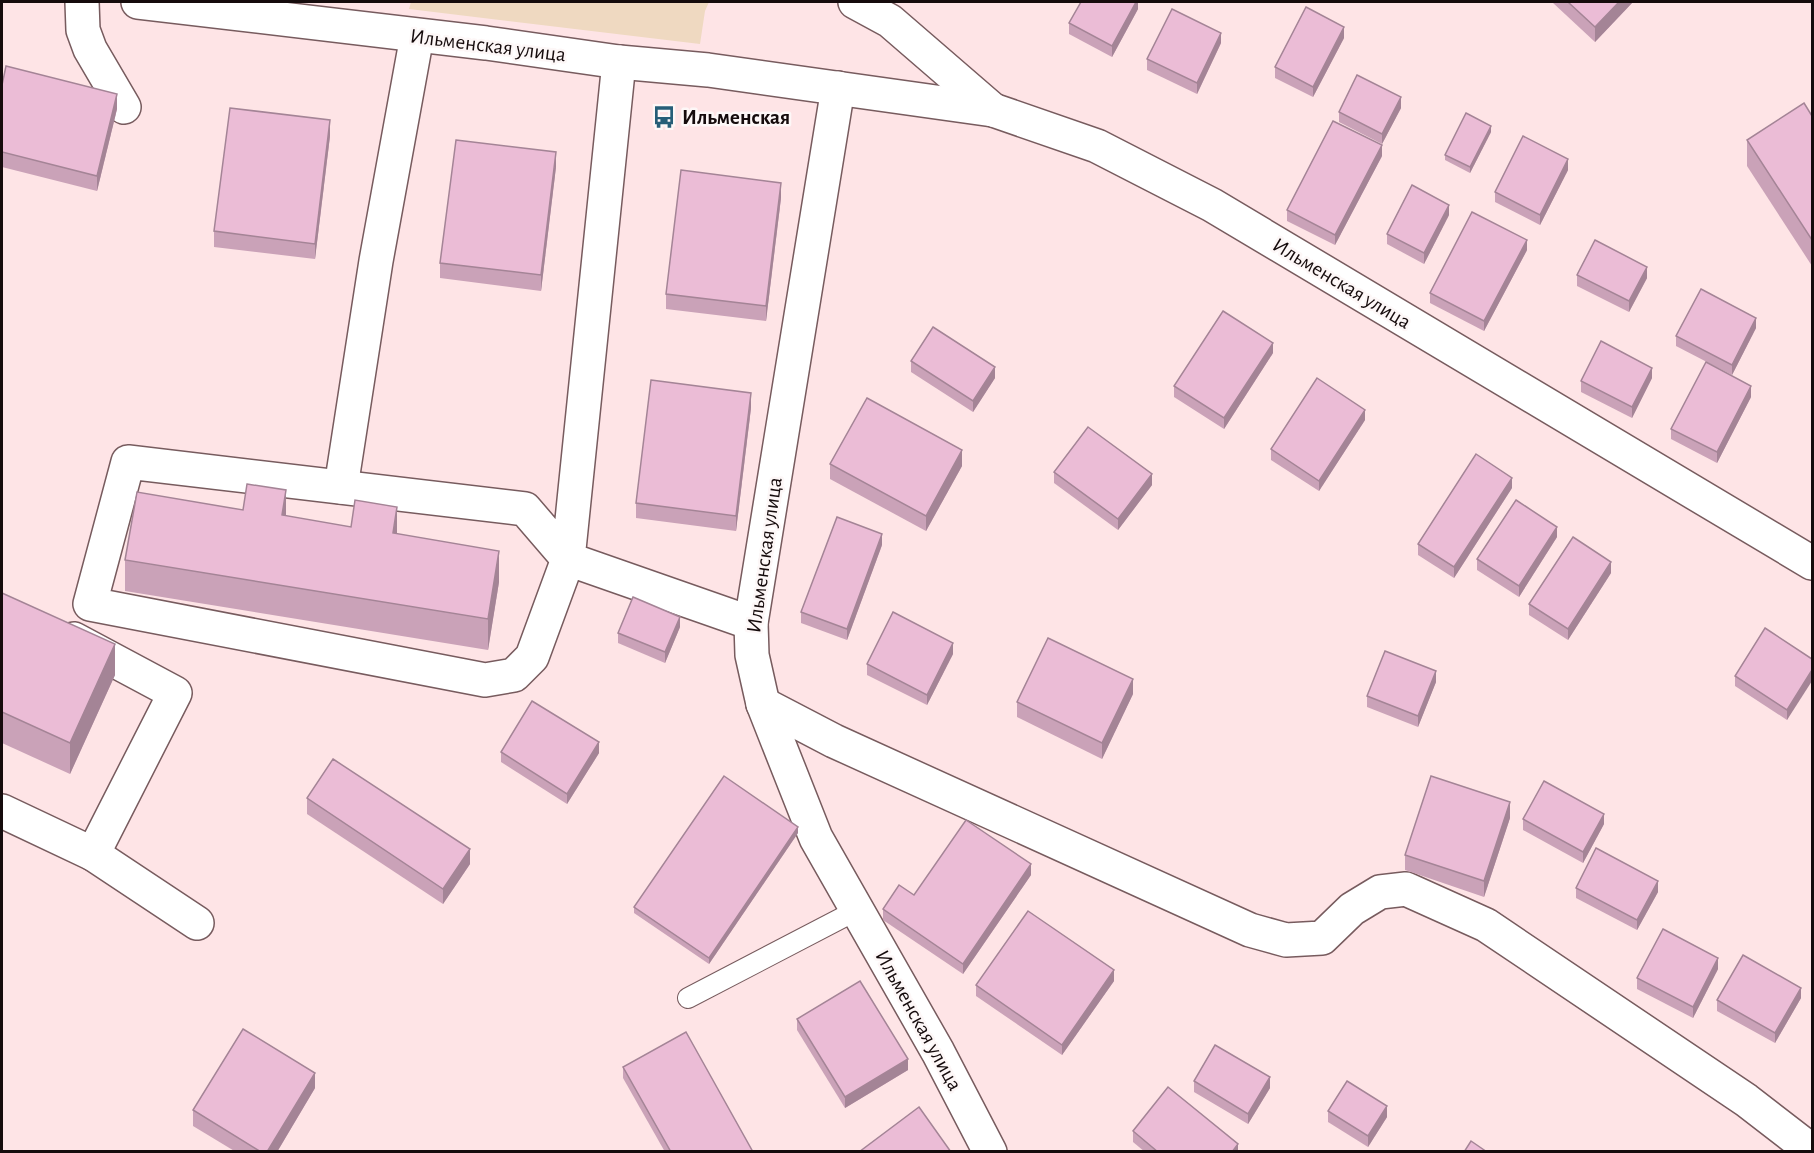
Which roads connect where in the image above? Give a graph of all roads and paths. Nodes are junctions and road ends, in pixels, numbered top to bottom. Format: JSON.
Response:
{"nodes":[{"id":1,"x":82,"y":2,"type":"edge"},
{"id":2,"x":138,"y":2,"type":"edge"},
{"id":3,"x":855,"y":2,"type":"edge"},
{"id":4,"x":417,"y":36,"type":"junction"},
{"id":5,"x":619,"y":62,"type":"junction"},
{"id":6,"x":838,"y":88,"type":"junction"},
{"id":7,"x":124,"y":107,"type":"dead end"},
{"id":8,"x":993,"y":110,"type":"junction"},
{"id":9,"x":341,"y":487,"type":"junction"},
{"id":10,"x":568,"y":559,"type":"junction"},
{"id":11,"x":1812,"y":563,"type":"edge"},
{"id":12,"x":90,"y":604,"type":"junction"},
{"id":13,"x":751,"y":623,"type":"junction"},
{"id":14,"x":763,"y":704,"type":"junction"},
{"id":15,"x":2,"y":811,"type":"edge"},
{"id":16,"x":93,"y":854,"type":"junction"},
{"id":17,"x":857,"y":910,"type":"junction"},
{"id":18,"x":197,"y":923,"type":"dead end"},
{"id":19,"x":688,"y":998,"type":"dead end"},
{"id":20,"x":1812,"y":1151,"type":"edge"},
{"id":21,"x":990,"y":1152,"type":"edge"}],
"edges":[{"from":1,"to":7,"type":"street"},
{"from":2,"to":4,"type":"street","name":"Ильменская улица"},
{"from":3,"to":8,"type":"street"},
{"from":4,"to":5,"type":"street","name":"Ильменская улица"},
{"from":4,"to":9,"type":"street"},
{"from":5,"to":6,"type":"street","name":"Ильменская улица"},
{"from":5,"to":10,"type":"street"},
{"from":6,"to":8,"type":"street","name":"Ильменская улица"},
{"from":6,"to":13,"type":"street","name":"Ильменская улица"},
{"from":8,"to":11,"type":"street","name":"Ильменская улица"},
{"from":9,"to":10,"type":"street"},
{"from":9,"to":12,"type":"street"},
{"from":10,"to":12,"type":"street"},
{"from":10,"to":13,"type":"street"},
{"from":12,"to":16,"type":"street"},
{"from":13,"to":14,"type":"street","name":"Ильменская улица"},
{"from":14,"to":17,"type":"street","name":"Ильменская улица"},
{"from":14,"to":20,"type":"street"},
{"from":15,"to":16,"type":"street"},
{"from":16,"to":18,"type":"street"},
{"from":17,"to":19,"type":"lane"},
{"from":17,"to":21,"type":"street","name":"Ильменская улица"}]}
